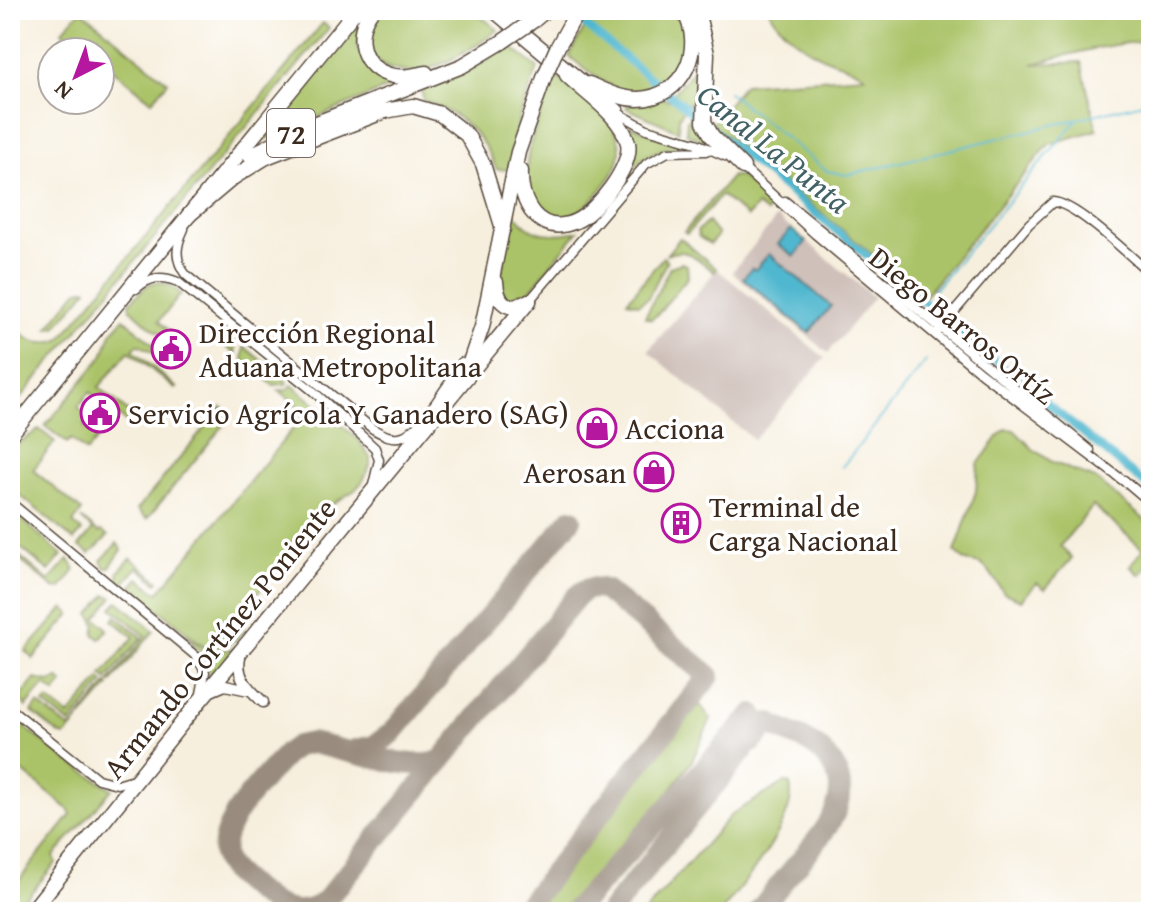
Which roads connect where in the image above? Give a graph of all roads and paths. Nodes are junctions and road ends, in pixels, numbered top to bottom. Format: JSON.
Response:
{"nodes":[{"id":1,"x":356,"y":10,"type":"edge"},
{"id":2,"x":372,"y":10,"type":"edge"},
{"id":3,"x":489,"y":10,"type":"edge"},
{"id":4,"x":499,"y":10,"type":"edge"},
{"id":5,"x":578,"y":10,"type":"edge"},
{"id":6,"x":588,"y":10,"type":"edge"},
{"id":7,"x":683,"y":10,"type":"edge"},
{"id":8,"x":697,"y":10,"type":"edge"},
{"id":9,"x":542,"y":13,"type":"edge"},
{"id":10,"x":559,"y":45,"type":"junction"},
{"id":11,"x":462,"y":66,"type":"junction"},
{"id":12,"x":567,"y":75,"type":"junction"},
{"id":13,"x":589,"y":84,"type":"junction"},
{"id":14,"x":526,"y":127,"type":"junction"},
{"id":15,"x":681,"y":139,"type":"junction"},
{"id":16,"x":726,"y":156,"type":"junction"},
{"id":17,"x":743,"y":167,"type":"junction"},
{"id":18,"x":202,"y":199,"type":"junction"},
{"id":19,"x":189,"y":215,"type":"junction"},
{"id":20,"x":503,"y":229,"type":"junction"},
{"id":21,"x":495,"y":274,"type":"junction"},
{"id":22,"x":1151,"y":274,"type":"edge"},
{"id":23,"x":529,"y":301,"type":"junction"},
{"id":24,"x":110,"y":314,"type":"junction"},
{"id":25,"x":482,"y":327,"type":"junction"},
{"id":26,"x":938,"y":330,"type":"junction"},
{"id":27,"x":447,"y":400,"type":"junction"},
{"id":28,"x":10,"y":435,"type":"edge"},
{"id":29,"x":370,"y":494,"type":"junction"},
{"id":30,"x":10,"y":502,"type":"edge"},
{"id":31,"x":1151,"y":503,"type":"edge"},
{"id":32,"x":241,"y":652,"type":"junction"},
{"id":33,"x":250,"y":690,"type":"junction"},
{"id":34,"x":202,"y":698,"type":"junction"},
{"id":35,"x":263,"y":702,"type":"dead end"},
{"id":36,"x":10,"y":708,"type":"edge"},
{"id":37,"x":143,"y":773,"type":"junction"},
{"id":38,"x":31,"y":911,"type":"edge"}],
"edges":[{"from":1,"to":18,"type":"highway"},
{"from":2,"to":11,"type":"highway"},
{"from":3,"to":12,"type":"street","name":"Diego Barros Ortíz"},
{"from":4,"to":13,"type":"street","name":"Diego Barros Ortíz"},
{"from":5,"to":10,"type":"highway"},
{"from":6,"to":10,"type":"highway"},
{"from":7,"to":13,"type":"highway"},
{"from":8,"to":17,"type":"highway"},
{"from":9,"to":11,"type":"highway","number":"72","bridge":true},
{"from":10,"to":14,"type":"highway","bridge":true},
{"from":11,"to":18,"type":"highway","number":"72"},
{"from":12,"to":14,"type":"highway"},
{"from":12,"to":15,"type":"street","name":"Diego Barros Ortíz"},
{"from":13,"to":15,"type":"street","name":"Diego Barros Ortíz"},
{"from":14,"to":20,"type":"highway"},
{"from":15,"to":16,"type":"street","name":"Diego Barros Ortíz"},
{"from":16,"to":17,"type":"street","name":"Diego Barros Ortíz"},
{"from":16,"to":23,"type":"street"},
{"from":17,"to":26,"type":"street","name":"Diego Barros Ortíz"},
{"from":18,"to":19,"type":"highway"},
{"from":19,"to":20,"type":"highway"},
{"from":19,"to":24,"type":"highway"},
{"from":19,"to":25,"type":"street"},
{"from":20,"to":21,"type":"highway"},
{"from":21,"to":23,"type":"highway"},
{"from":21,"to":25,"type":"highway"},
{"from":22,"to":26,"type":"street"},
{"from":23,"to":27,"type":"highway"},
{"from":24,"to":28,"type":"highway"},
{"from":24,"to":29,"type":"street"},
{"from":25,"to":27,"type":"highway"},
{"from":26,"to":31,"type":"street","name":"Diego Barros Ortíz"},
{"from":27,"to":29,"type":"highway","name":"Armando Cortínez Poniente"},
{"from":29,"to":32,"type":"highway","name":"Armando Cortínez Poniente"},
{"from":30,"to":34,"type":"street"},
{"from":32,"to":33,"type":"street"},
{"from":32,"to":34,"type":"highway","name":"Armando Cortínez Poniente"},
{"from":33,"to":34,"type":"street"},
{"from":33,"to":35,"type":"street"},
{"from":34,"to":37,"type":"highway","name":"Armando Cortínez Poniente"},
{"from":36,"to":37,"type":"street"},
{"from":37,"to":38,"type":"highway","name":"Armando Cortínez Poniente"}]}
